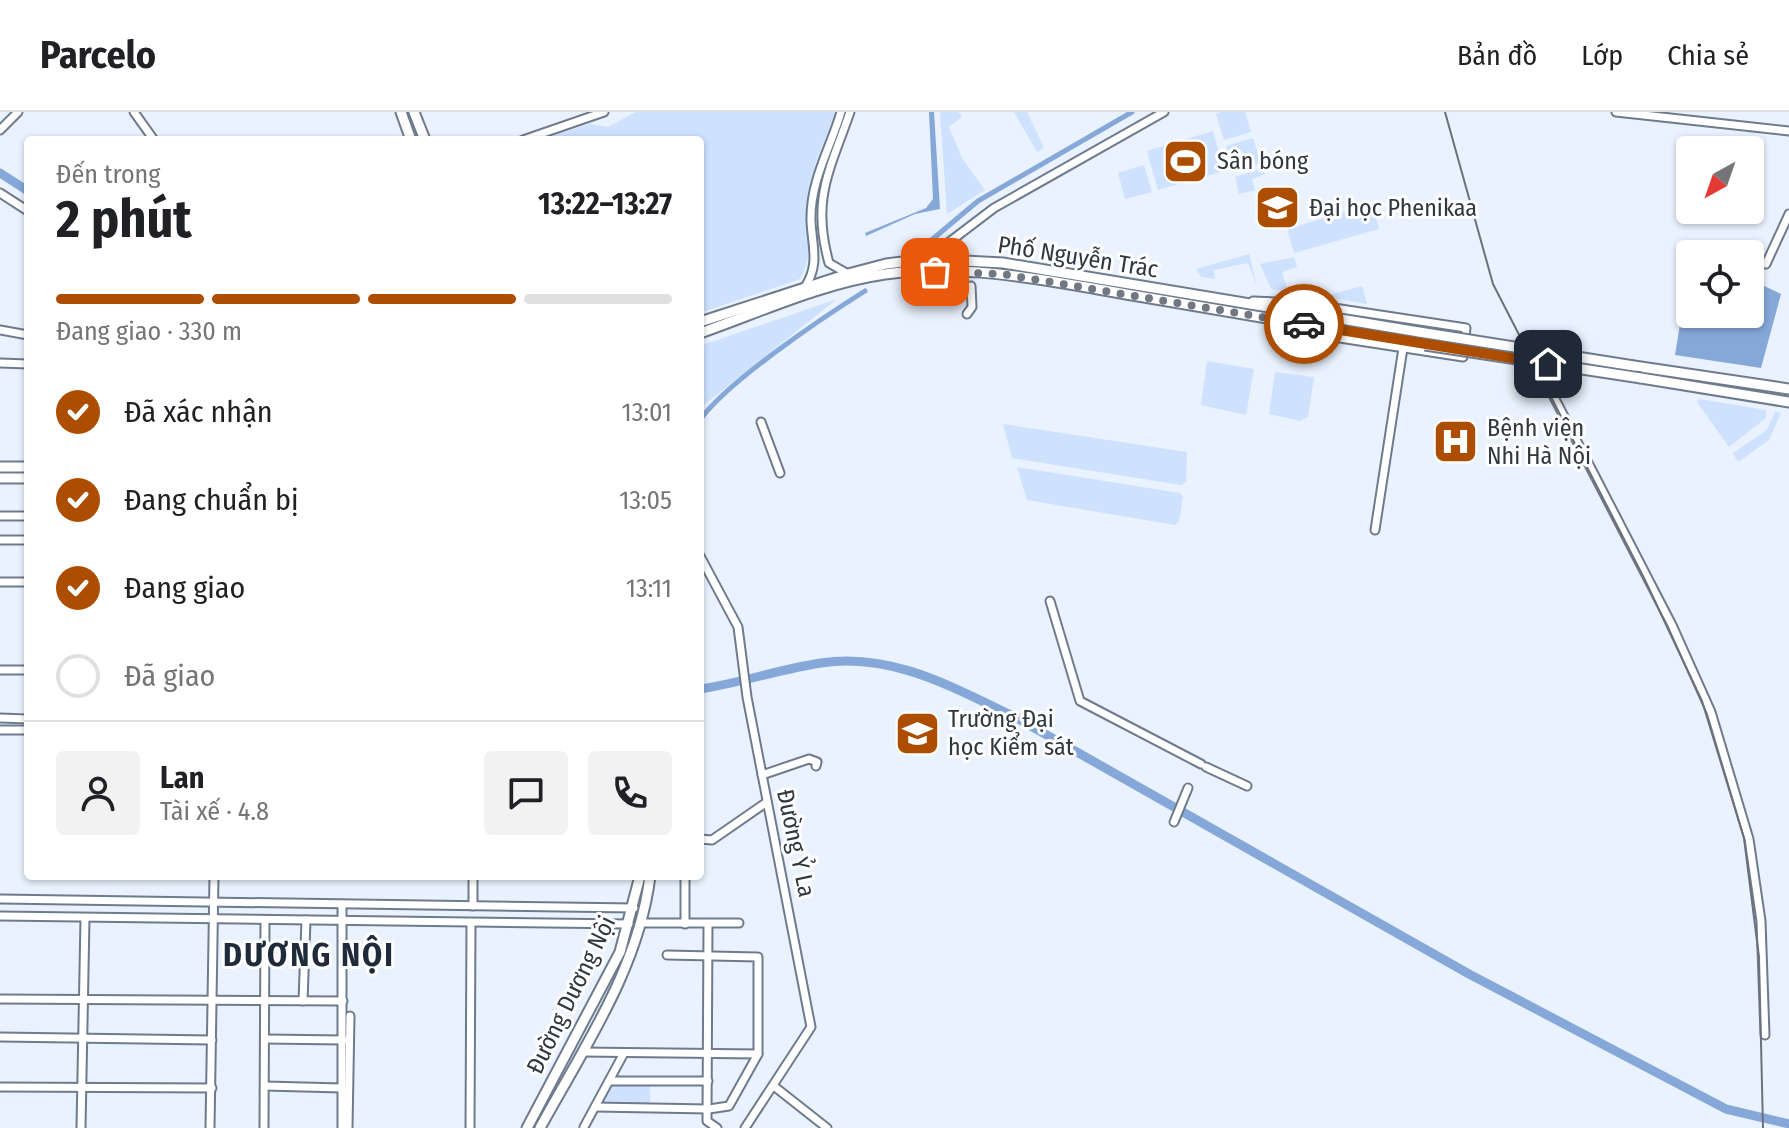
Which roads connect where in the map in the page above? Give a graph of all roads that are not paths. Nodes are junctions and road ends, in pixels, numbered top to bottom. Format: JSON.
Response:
{"nodes":[{"id":1,"x":18,"y":112,"type":"edge"},
{"id":2,"x":134,"y":112,"type":"edge"},
{"id":3,"x":401,"y":112,"type":"edge"},
{"id":4,"x":414,"y":112,"type":"edge"},
{"id":5,"x":603,"y":112,"type":"edge"},
{"id":6,"x":841,"y":112,"type":"edge"},
{"id":7,"x":850,"y":112,"type":"edge"},
{"id":8,"x":1164,"y":112,"type":"edge"},
{"id":9,"x":1616,"y":112,"type":"edge"},
{"id":10,"x":1719,"y":112,"type":"edge"},
{"id":11,"x":1718,"y":122,"type":"junction"},
{"id":12,"x":0,"y":130,"type":"edge"},
{"id":13,"x":1789,"y":131,"type":"edge"},
{"id":14,"x":151,"y":136,"type":"edge"},
{"id":15,"x":410,"y":136,"type":"edge"},
{"id":16,"x":423,"y":136,"type":"edge"},
{"id":17,"x":534,"y":136,"type":"edge"},
{"id":18,"x":0,"y":193,"type":"edge"},
{"id":19,"x":24,"y":208,"type":"edge"},
{"id":20,"x":1789,"y":214,"type":"edge"},
{"id":21,"x":927,"y":259,"type":"junction"},
{"id":22,"x":1766,"y":264,"type":"dead end"},
{"id":23,"x":848,"y":274,"type":"junction"},
{"id":24,"x":971,"y":286,"type":"dead end"},
{"id":25,"x":805,"y":287,"type":"junction"},
{"id":26,"x":1151,"y":294,"type":"junction"},
{"id":27,"x":1219,"y":300,"type":"junction"},
{"id":28,"x":967,"y":314,"type":"dead end"},
{"id":29,"x":704,"y":321,"type":"edge"},
{"id":30,"x":1286,"y":321,"type":"junction"},
{"id":31,"x":1445,"y":325,"type":"junction"},
{"id":32,"x":0,"y":330,"type":"edge"},
{"id":33,"x":704,"y":332,"type":"edge"},
{"id":34,"x":24,"y":334,"type":"edge"},
{"id":35,"x":1553,"y":342,"type":"dead end"},
{"id":36,"x":1403,"y":348,"type":"junction"},
{"id":37,"x":1442,"y":354,"type":"junction"},
{"id":38,"x":0,"y":363,"type":"edge"},
{"id":39,"x":24,"y":364,"type":"edge"},
{"id":40,"x":1537,"y":370,"type":"junction"},
{"id":41,"x":1572,"y":376,"type":"dead end"},
{"id":42,"x":1789,"y":389,"type":"edge"},
{"id":43,"x":1789,"y":402,"type":"edge"},
{"id":44,"x":761,"y":422,"type":"dead end"},
{"id":45,"x":0,"y":467,"type":"edge"},
{"id":46,"x":24,"y":467,"type":"edge"},
{"id":47,"x":780,"y":473,"type":"dead end"},
{"id":48,"x":0,"y":478,"type":"edge"},
{"id":49,"x":24,"y":478,"type":"edge"},
{"id":50,"x":0,"y":516,"type":"edge"},
{"id":51,"x":24,"y":516,"type":"edge"},
{"id":52,"x":1375,"y":530,"type":"dead end"},
{"id":53,"x":0,"y":540,"type":"edge"},
{"id":54,"x":24,"y":540,"type":"edge"},
{"id":55,"x":704,"y":563,"type":"edge"},
{"id":56,"x":0,"y":582,"type":"edge"},
{"id":57,"x":24,"y":582,"type":"edge"},
{"id":58,"x":1050,"y":601,"type":"dead end"},
{"id":59,"x":0,"y":670,"type":"edge"},
{"id":60,"x":24,"y":670,"type":"edge"},
{"id":61,"x":0,"y":718,"type":"edge"},
{"id":62,"x":24,"y":719,"type":"edge"},
{"id":63,"x":0,"y":730,"type":"edge"},
{"id":64,"x":24,"y":730,"type":"edge"},
{"id":65,"x":816,"y":766,"type":"dead end"},
{"id":66,"x":762,"y":775,"type":"junction"},
{"id":67,"x":1247,"y":786,"type":"dead end"},
{"id":68,"x":1188,"y":788,"type":"dead end"},
{"id":69,"x":767,"y":802,"type":"junction"},
{"id":70,"x":1174,"y":822,"type":"dead end"},
{"id":71,"x":704,"y":839,"type":"edge"},
{"id":72,"x":214,"y":880,"type":"edge"},
{"id":73,"x":473,"y":880,"type":"edge"},
{"id":74,"x":639,"y":880,"type":"edge"},
{"id":75,"x":649,"y":880,"type":"edge"},
{"id":76,"x":685,"y":880,"type":"edge"},
{"id":77,"x":0,"y":899,"type":"edge"},
{"id":78,"x":213,"y":904,"type":"junction"},
{"id":79,"x":342,"y":904,"type":"junction"},
{"id":80,"x":473,"y":906,"type":"junction"},
{"id":81,"x":634,"y":908,"type":"junction"},
{"id":82,"x":0,"y":916,"type":"edge"},
{"id":83,"x":85,"y":918,"type":"junction"},
{"id":84,"x":213,"y":918,"type":"junction"},
{"id":85,"x":343,"y":919,"type":"junction"},
{"id":86,"x":265,"y":920,"type":"junction"},
{"id":87,"x":306,"y":920,"type":"junction"},
{"id":88,"x":471,"y":923,"type":"junction"},
{"id":89,"x":641,"y":923,"type":"junction"},
{"id":90,"x":739,"y":923,"type":"dead end"},
{"id":91,"x":629,"y":924,"type":"junction"},
{"id":92,"x":685,"y":924,"type":"junction"},
{"id":93,"x":708,"y":924,"type":"junction"},
{"id":94,"x":667,"y":955,"type":"dead end"},
{"id":95,"x":708,"y":956,"type":"junction"},
{"id":96,"x":0,"y":999,"type":"edge"},
{"id":97,"x":83,"y":1000,"type":"junction"},
{"id":98,"x":213,"y":1000,"type":"junction"},
{"id":99,"x":265,"y":1001,"type":"junction"},
{"id":100,"x":303,"y":1001,"type":"junction"},
{"id":101,"x":343,"y":1001,"type":"junction"},
{"id":102,"x":595,"y":1004,"type":"junction"},
{"id":103,"x":605,"y":1009,"type":"junction"},
{"id":104,"x":350,"y":1016,"type":"dead end"},
{"id":105,"x":1765,"y":1035,"type":"dead end"},
{"id":106,"x":0,"y":1037,"type":"edge"},
{"id":107,"x":82,"y":1038,"type":"junction"},
{"id":108,"x":265,"y":1039,"type":"junction"},
{"id":109,"x":212,"y":1040,"type":"junction"},
{"id":110,"x":343,"y":1040,"type":"junction"},
{"id":111,"x":582,"y":1052,"type":"junction"},
{"id":112,"x":624,"y":1053,"type":"junction"},
{"id":113,"x":708,"y":1054,"type":"junction"},
{"id":114,"x":758,"y":1054,"type":"junction"},
{"id":115,"x":609,"y":1081,"type":"junction"},
{"id":116,"x":708,"y":1081,"type":"junction"},
{"id":117,"x":265,"y":1086,"type":"junction"},
{"id":118,"x":0,"y":1087,"type":"edge"},
{"id":119,"x":81,"y":1087,"type":"junction"},
{"id":120,"x":775,"y":1087,"type":"junction"},
{"id":121,"x":212,"y":1088,"type":"junction"},
{"id":122,"x":342,"y":1088,"type":"junction"},
{"id":123,"x":595,"y":1107,"type":"junction"},
{"id":124,"x":709,"y":1109,"type":"junction"},
{"id":125,"x":584,"y":1127,"type":"edge"},
{"id":126,"x":81,"y":1128,"type":"edge"},
{"id":127,"x":210,"y":1128,"type":"edge"},
{"id":128,"x":264,"y":1128,"type":"edge"},
{"id":129,"x":342,"y":1128,"type":"edge"},
{"id":130,"x":348,"y":1128,"type":"edge"},
{"id":131,"x":470,"y":1128,"type":"edge"},
{"id":132,"x":527,"y":1128,"type":"edge"},
{"id":133,"x":540,"y":1128,"type":"edge"},
{"id":134,"x":717,"y":1128,"type":"edge"},
{"id":135,"x":745,"y":1128,"type":"edge"},
{"id":136,"x":827,"y":1128,"type":"edge"}],
"edges":[{"from":1,"to":12,"type":"street"},
{"from":2,"to":14,"type":"street"},
{"from":3,"to":15,"type":"main road"},
{"from":4,"to":16,"type":"main road"},
{"from":5,"to":17,"type":"street"},
{"from":6,"to":25,"type":"street"},
{"from":7,"to":23,"type":"street"},
{"from":8,"to":21,"type":"street"},
{"from":9,"to":11,"type":"street"},
{"from":10,"to":11,"type":"street"},
{"from":11,"to":13,"type":"street"},
{"from":18,"to":19,"type":"street"},
{"from":20,"to":22,"type":"street"},
{"from":21,"to":23,"type":"main road","name":"Phố Nguyễn Trác"},
{"from":21,"to":26,"type":"main road","name":"Phố Nguyễn Trác"},
{"from":23,"to":25,"type":"main road","name":"Phố Nguyễn Trác"},
{"from":24,"to":28,"type":"street"},
{"from":25,"to":29,"type":"main road","name":"Phố Nguyễn Trác"},
{"from":26,"to":27,"type":"main road","name":"Phố Nguyễn Trác"},
{"from":26,"to":30,"type":"main road","name":"Phố Nguyễn Trác"},
{"from":26,"to":33,"type":"main road","name":"Phố Nguyễn Trác"},
{"from":27,"to":31,"type":"street","name":"Phố Nguyễn Trác"},
{"from":27,"to":42,"type":"main road","name":"Phố Nguyễn Trác","bridge":true},
{"from":30,"to":36,"type":"street","name":"Phố Nguyễn Trác"},
{"from":30,"to":43,"type":"main road","name":"Phố Nguyễn Trác","bridge":true},
{"from":31,"to":37,"type":"street"},
{"from":31,"to":37,"type":"street","name":"Phố Nguyễn Trác"},
{"from":32,"to":34,"type":"street"},
{"from":35,"to":40,"type":"street"},
{"from":36,"to":37,"type":"street","name":"Phố Nguyễn Trác"},
{"from":36,"to":52,"type":"street"},
{"from":38,"to":39,"type":"street"},
{"from":40,"to":41,"type":"street"},
{"from":40,"to":105,"type":"street"},
{"from":44,"to":47,"type":"street"},
{"from":45,"to":46,"type":"main road"},
{"from":48,"to":49,"type":"main road"},
{"from":50,"to":51,"type":"street"},
{"from":53,"to":54,"type":"street"},
{"from":55,"to":66,"type":"street","name":"Đường Ỷ La"},
{"from":56,"to":57,"type":"street"},
{"from":58,"to":67,"type":"street"},
{"from":59,"to":60,"type":"street"},
{"from":61,"to":62,"type":"street"},
{"from":63,"to":64,"type":"street"},
{"from":65,"to":66,"type":"street"},
{"from":66,"to":69,"type":"street","name":"Đường Ỷ La"},
{"from":68,"to":70,"type":"street"},
{"from":69,"to":71,"type":"street"},
{"from":69,"to":120,"type":"street","name":"Đường Ỷ La"},
{"from":72,"to":78,"type":"street"},
{"from":73,"to":80,"type":"street"},
{"from":74,"to":81,"type":"main road","name":"Đường Dương Nội"},
{"from":75,"to":89,"type":"main road","name":"Đường Dương Nội"},
{"from":76,"to":92,"type":"street"},
{"from":77,"to":78,"type":"street"},
{"from":78,"to":79,"type":"street"},
{"from":78,"to":84,"type":"street"},
{"from":79,"to":80,"type":"street"},
{"from":79,"to":85,"type":"street"},
{"from":80,"to":81,"type":"street"},
{"from":81,"to":91,"type":"main road","name":"Đường Dương Nội"},
{"from":82,"to":83,"type":"street"},
{"from":83,"to":84,"type":"street"},
{"from":83,"to":97,"type":"street"},
{"from":84,"to":86,"type":"street"},
{"from":84,"to":98,"type":"street"},
{"from":85,"to":87,"type":"street"},
{"from":85,"to":88,"type":"street"},
{"from":85,"to":101,"type":"street"},
{"from":86,"to":87,"type":"street"},
{"from":86,"to":99,"type":"street"},
{"from":87,"to":100,"type":"street"},
{"from":88,"to":91,"type":"street"},
{"from":88,"to":131,"type":"street"},
{"from":89,"to":92,"type":"street"},
{"from":89,"to":103,"type":"main road","name":"Đường Dương Nội"},
{"from":90,"to":93,"type":"street"},
{"from":91,"to":102,"type":"main road","name":"Đường Dương Nội"},
{"from":92,"to":93,"type":"street"},
{"from":93,"to":95,"type":"street"},
{"from":94,"to":95,"type":"street"},
{"from":95,"to":113,"type":"street"},
{"from":95,"to":114,"type":"street"},
{"from":96,"to":97,"type":"street"},
{"from":97,"to":98,"type":"street"},
{"from":97,"to":107,"type":"street"},
{"from":98,"to":99,"type":"street"},
{"from":98,"to":109,"type":"street"},
{"from":99,"to":100,"type":"street"},
{"from":99,"to":108,"type":"street"},
{"from":100,"to":101,"type":"street"},
{"from":101,"to":110,"type":"street"},
{"from":102,"to":103,"type":"main road"},
{"from":102,"to":132,"type":"main road","name":"Đường Dương Nội"},
{"from":103,"to":111,"type":"main road","name":"Đường Dương Nội"},
{"from":104,"to":130,"type":"street"},
{"from":106,"to":107,"type":"street"},
{"from":107,"to":109,"type":"street"},
{"from":107,"to":119,"type":"street"},
{"from":108,"to":110,"type":"street"},
{"from":108,"to":117,"type":"street"},
{"from":109,"to":121,"type":"street"},
{"from":110,"to":122,"type":"street"},
{"from":111,"to":112,"type":"street"},
{"from":111,"to":133,"type":"main road","name":"Đường Dương Nội"},
{"from":112,"to":113,"type":"street"},
{"from":112,"to":115,"type":"street"},
{"from":113,"to":114,"type":"street"},
{"from":113,"to":116,"type":"street"},
{"from":114,"to":124,"type":"street"},
{"from":115,"to":116,"type":"street"},
{"from":115,"to":123,"type":"street"},
{"from":116,"to":124,"type":"street"},
{"from":117,"to":122,"type":"street"},
{"from":117,"to":128,"type":"street"},
{"from":118,"to":119,"type":"street"},
{"from":119,"to":121,"type":"street"},
{"from":119,"to":126,"type":"street"},
{"from":120,"to":135,"type":"street","name":"Đường Ỷ La"},
{"from":120,"to":136,"type":"street"},
{"from":121,"to":127,"type":"street"},
{"from":122,"to":129,"type":"street"},
{"from":123,"to":124,"type":"street"},
{"from":123,"to":125,"type":"street"},
{"from":124,"to":134,"type":"street"}]}
